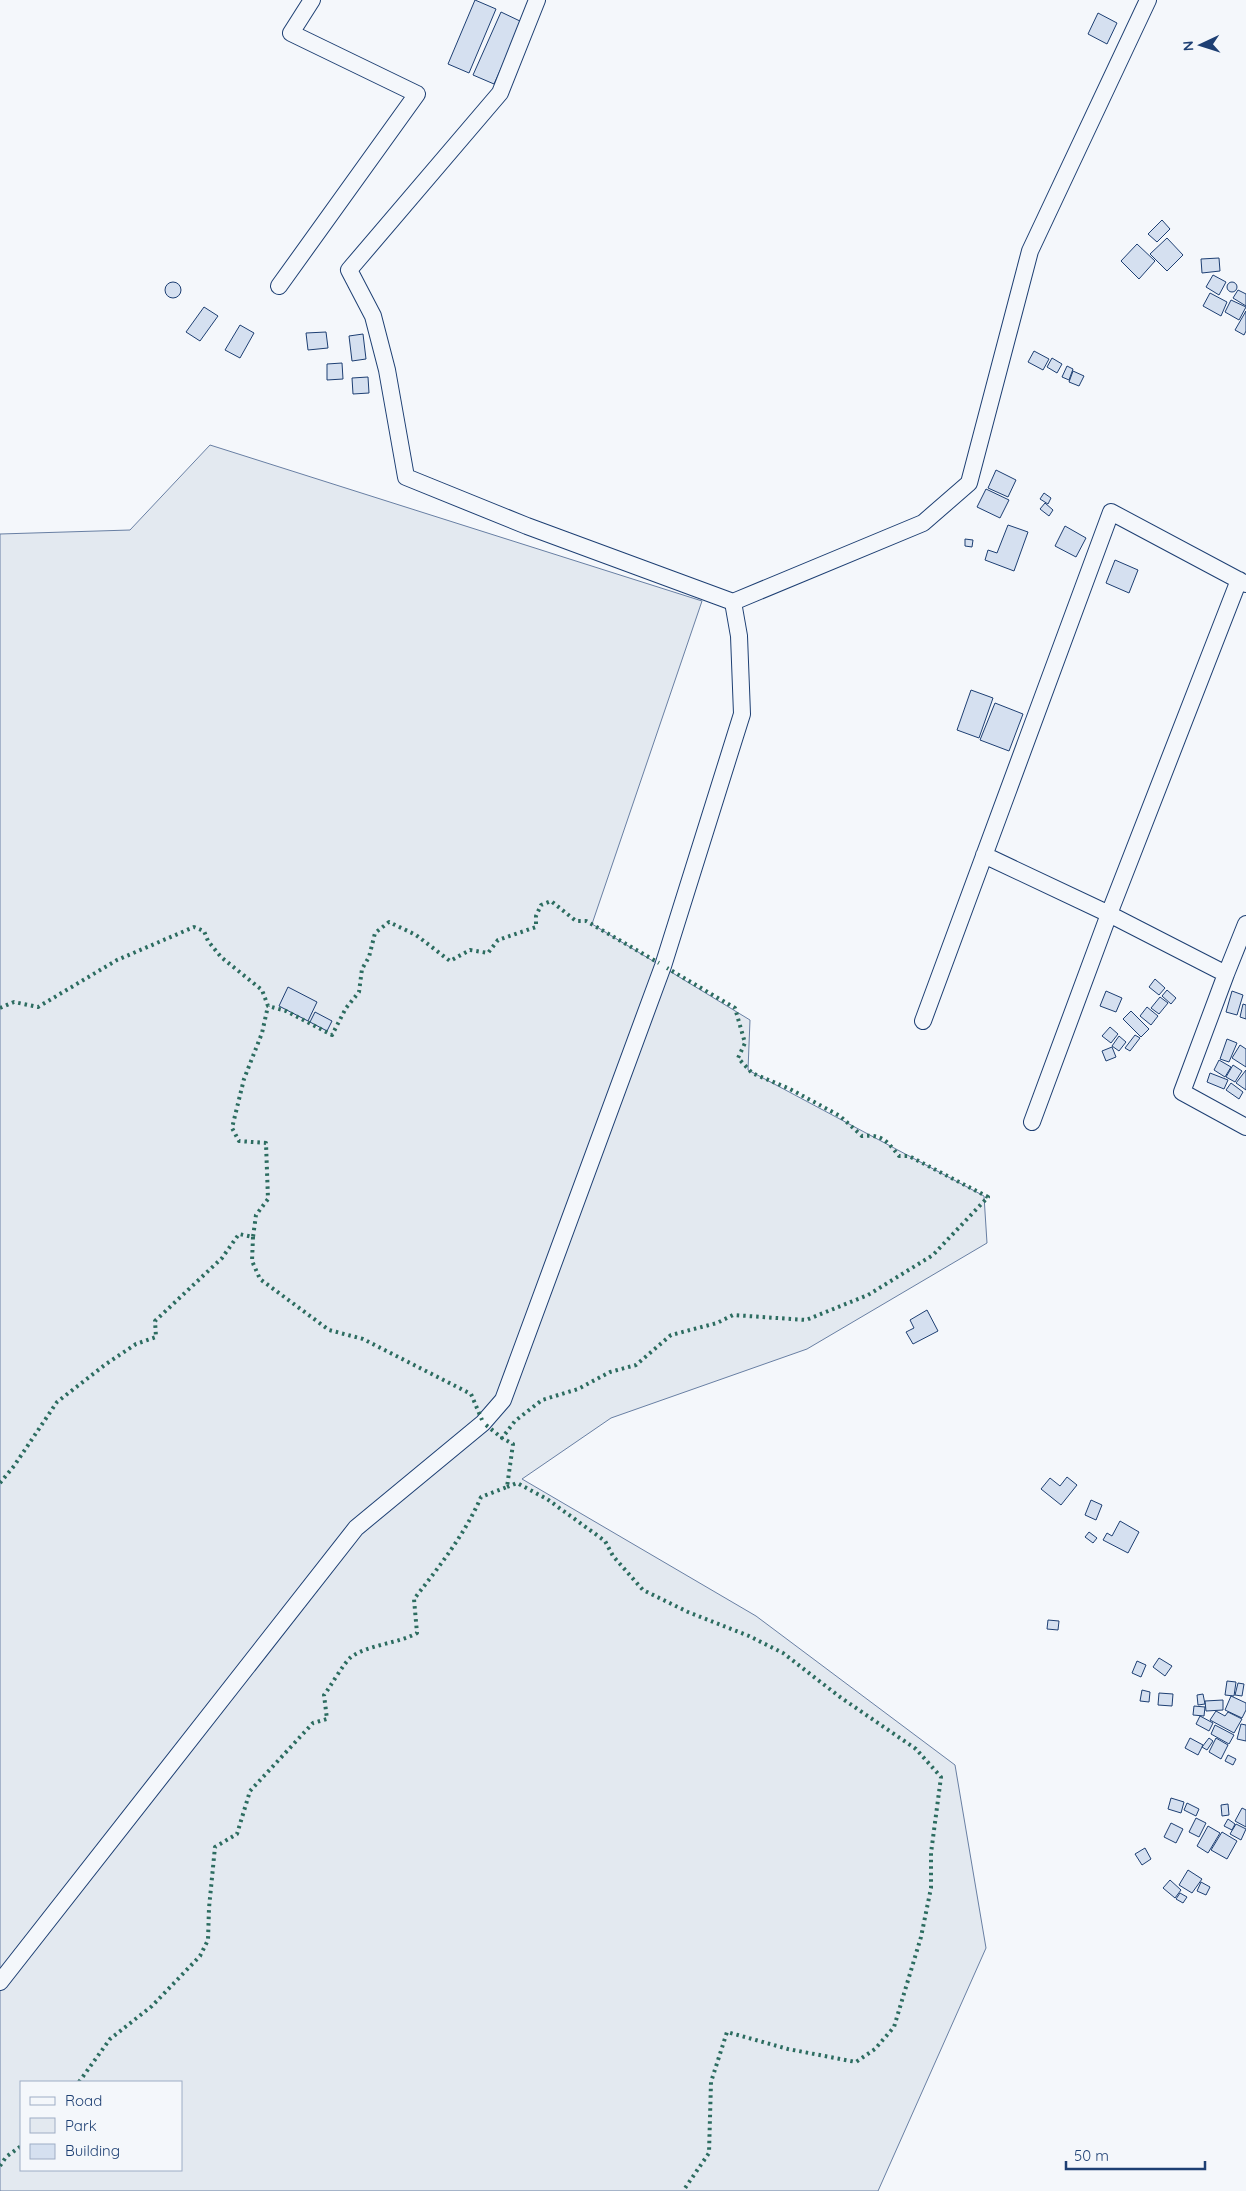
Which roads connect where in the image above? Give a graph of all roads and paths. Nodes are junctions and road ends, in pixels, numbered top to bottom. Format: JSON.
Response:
{"nodes":[{"id":1,"x":312,"y":0,"type":"edge"},
{"id":2,"x":537,"y":0,"type":"edge"},
{"id":3,"x":1148,"y":0,"type":"edge"},
{"id":4,"x":279,"y":286,"type":"dead end"},
{"id":5,"x":1242,"y":582,"type":"edge"},
{"id":6,"x":733,"y":602,"type":"junction"},
{"id":7,"x":984,"y":855,"type":"junction"},
{"id":8,"x":1109,"y":914,"type":"junction"},
{"id":9,"x":1246,"y":924,"type":"edge"},
{"id":10,"x":1226,"y":974,"type":"junction"},
{"id":11,"x":923,"y":1020,"type":"dead end"},
{"id":12,"x":1032,"y":1122,"type":"dead end"},
{"id":13,"x":1246,"y":1126,"type":"edge"},
{"id":14,"x":0,"y":1982,"type":"edge"}],
"edges":[{"from":1,"to":4,"type":"street"},
{"from":2,"to":6,"type":"street"},
{"from":3,"to":6,"type":"street"},
{"from":5,"to":7,"type":"street"},
{"from":5,"to":8,"type":"street"},
{"from":6,"to":14,"type":"street"},
{"from":7,"to":8,"type":"street"},
{"from":7,"to":11,"type":"street"},
{"from":8,"to":10,"type":"street"},
{"from":8,"to":12,"type":"street"},
{"from":9,"to":10,"type":"street"},
{"from":10,"to":13,"type":"street"}]}
